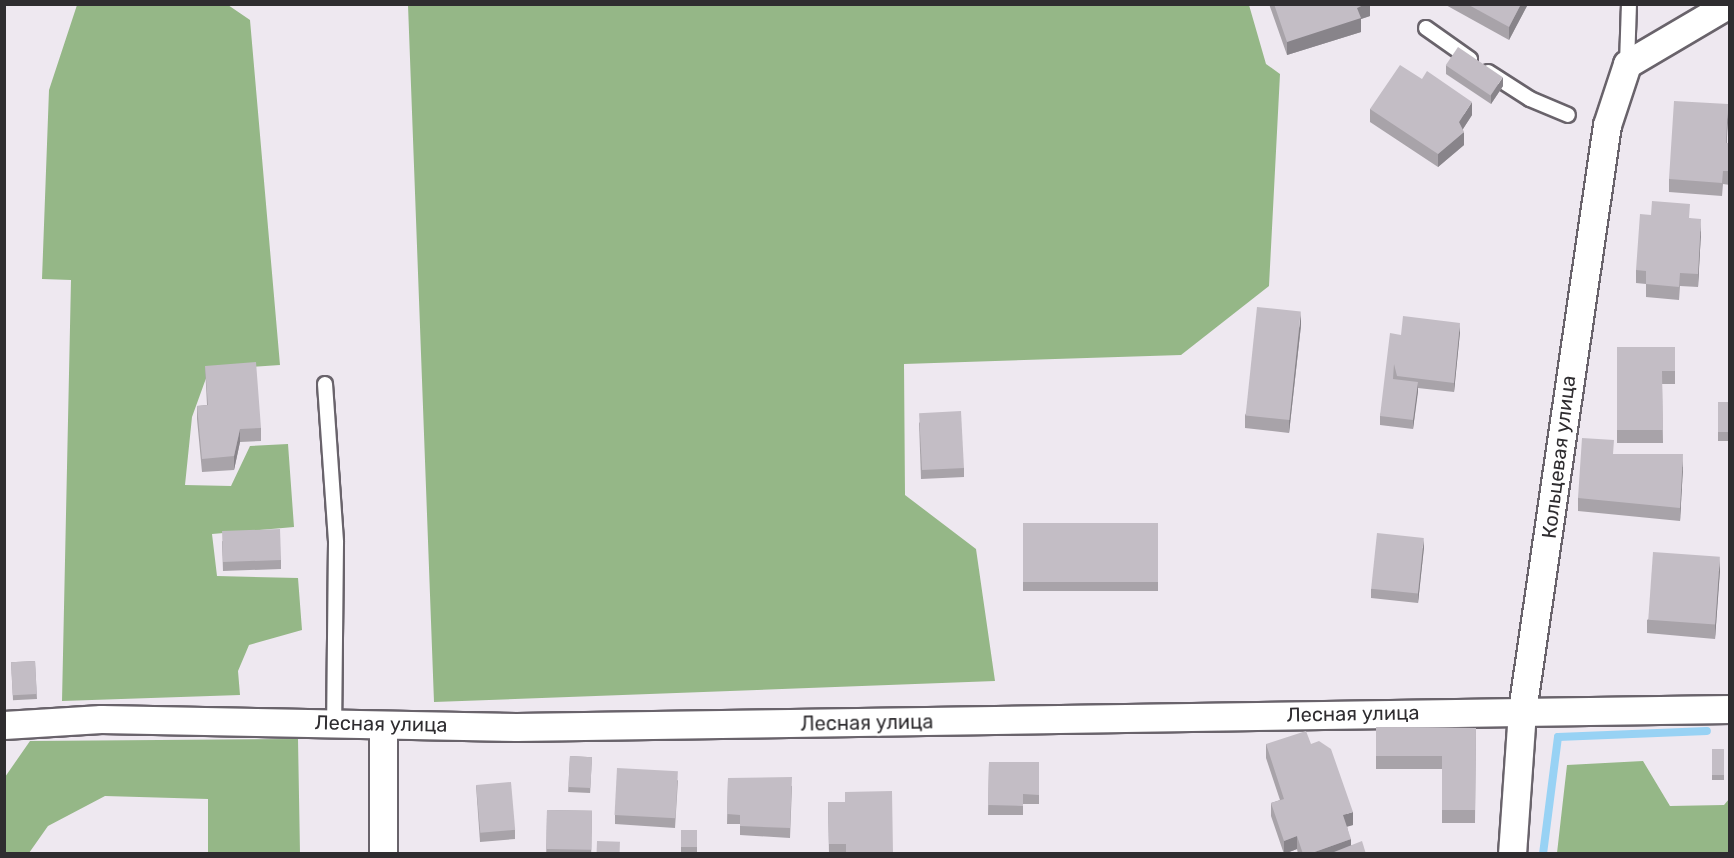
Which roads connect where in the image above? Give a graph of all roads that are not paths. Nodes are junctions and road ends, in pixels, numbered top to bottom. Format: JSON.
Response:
{"nodes":[{"id":1,"x":1629,"y":4,"type":"edge"},
{"id":2,"x":1729,"y":4,"type":"edge"},
{"id":3,"x":1426,"y":28,"type":"dead end"},
{"id":4,"x":1627,"y":64,"type":"junction"},
{"id":5,"x":1568,"y":115,"type":"dead end"},
{"id":6,"x":325,"y":384,"type":"dead end"},
{"id":7,"x":1730,"y":709,"type":"edge"},
{"id":8,"x":1522,"y":711,"type":"junction"},
{"id":9,"x":334,"y":723,"type":"junction"},
{"id":10,"x":383,"y":725,"type":"junction"},
{"id":11,"x":4,"y":726,"type":"edge"},
{"id":12,"x":383,"y":854,"type":"edge"},
{"id":13,"x":1512,"y":854,"type":"edge"}],
"edges":[{"from":1,"to":4,"type":"lane"},
{"from":2,"to":4,"type":"street"},
{"from":3,"to":5,"type":"lane"},
{"from":4,"to":8,"type":"street","name":"Кольцевая улица"},
{"from":6,"to":9,"type":"lane"},
{"from":7,"to":8,"type":"street","name":"Лесная улица"},
{"from":8,"to":10,"type":"street","name":"Лесная улица"},
{"from":8,"to":13,"type":"street","name":"Кольцевая улица"},
{"from":9,"to":10,"type":"street","name":"Лесная улица"},
{"from":9,"to":11,"type":"street","name":"Лесная улица"},
{"from":10,"to":12,"type":"street"}]}
